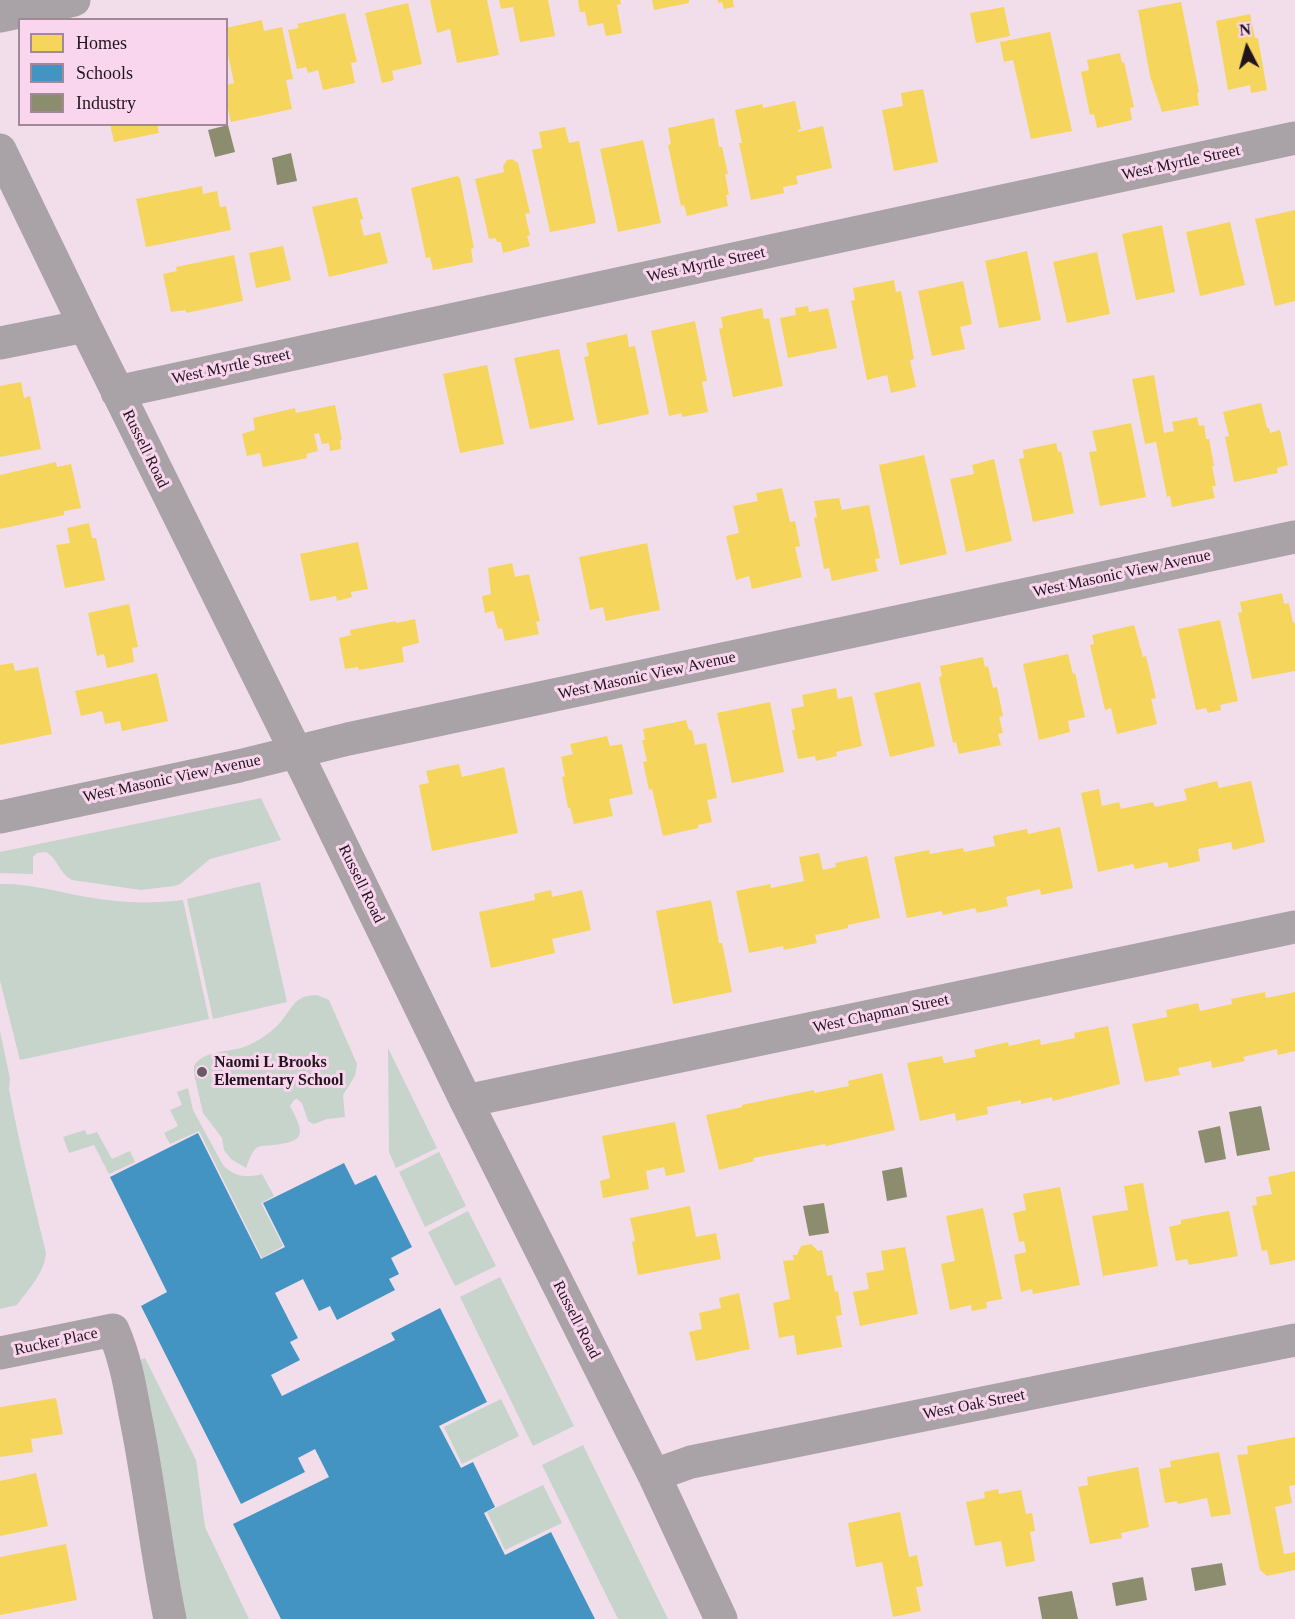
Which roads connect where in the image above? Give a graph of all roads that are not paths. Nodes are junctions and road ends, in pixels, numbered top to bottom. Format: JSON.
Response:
{"nodes":[{"id":1,"x":74,"y":0,"type":"edge"},
{"id":2,"x":0,"y":16,"type":"edge"},
{"id":3,"x":1295,"y":138,"type":"edge"},
{"id":4,"x":0,"y":150,"type":"edge"},
{"id":5,"x":85,"y":326,"type":"junction"},
{"id":6,"x":0,"y":343,"type":"edge"},
{"id":7,"x":117,"y":392,"type":"junction"},
{"id":8,"x":1295,"y":537,"type":"edge"},
{"id":9,"x":296,"y":753,"type":"junction"},
{"id":10,"x":0,"y":817,"type":"edge"},
{"id":11,"x":1295,"y":927,"type":"edge"},
{"id":12,"x":466,"y":1101,"type":"junction"},
{"id":13,"x":1295,"y":1340,"type":"edge"},
{"id":14,"x":0,"y":1353,"type":"edge"},
{"id":15,"x":654,"y":1475,"type":"junction"},
{"id":16,"x":170,"y":1619,"type":"edge"},
{"id":17,"x":721,"y":1619,"type":"edge"}],
"edges":[{"from":1,"to":2,"type":"street"},
{"from":3,"to":7,"type":"street","name":"West Myrtle Street"},
{"from":4,"to":5,"type":"street","name":"Russell Road"},
{"from":5,"to":6,"type":"street"},
{"from":5,"to":7,"type":"street","name":"Russell Road"},
{"from":7,"to":9,"type":"street","name":"Russell Road"},
{"from":8,"to":9,"type":"street","name":"West Masonic View Avenue"},
{"from":9,"to":10,"type":"street","name":"West Masonic View Avenue"},
{"from":9,"to":12,"type":"street","name":"Russell Road"},
{"from":11,"to":12,"type":"street","name":"West Chapman Street"},
{"from":12,"to":15,"type":"street","name":"Russell Road"},
{"from":13,"to":15,"type":"street","name":"West Oak Street"},
{"from":14,"to":16,"type":"street","name":"Rucker Place"},
{"from":15,"to":17,"type":"street","name":"Russell Road"}]}
